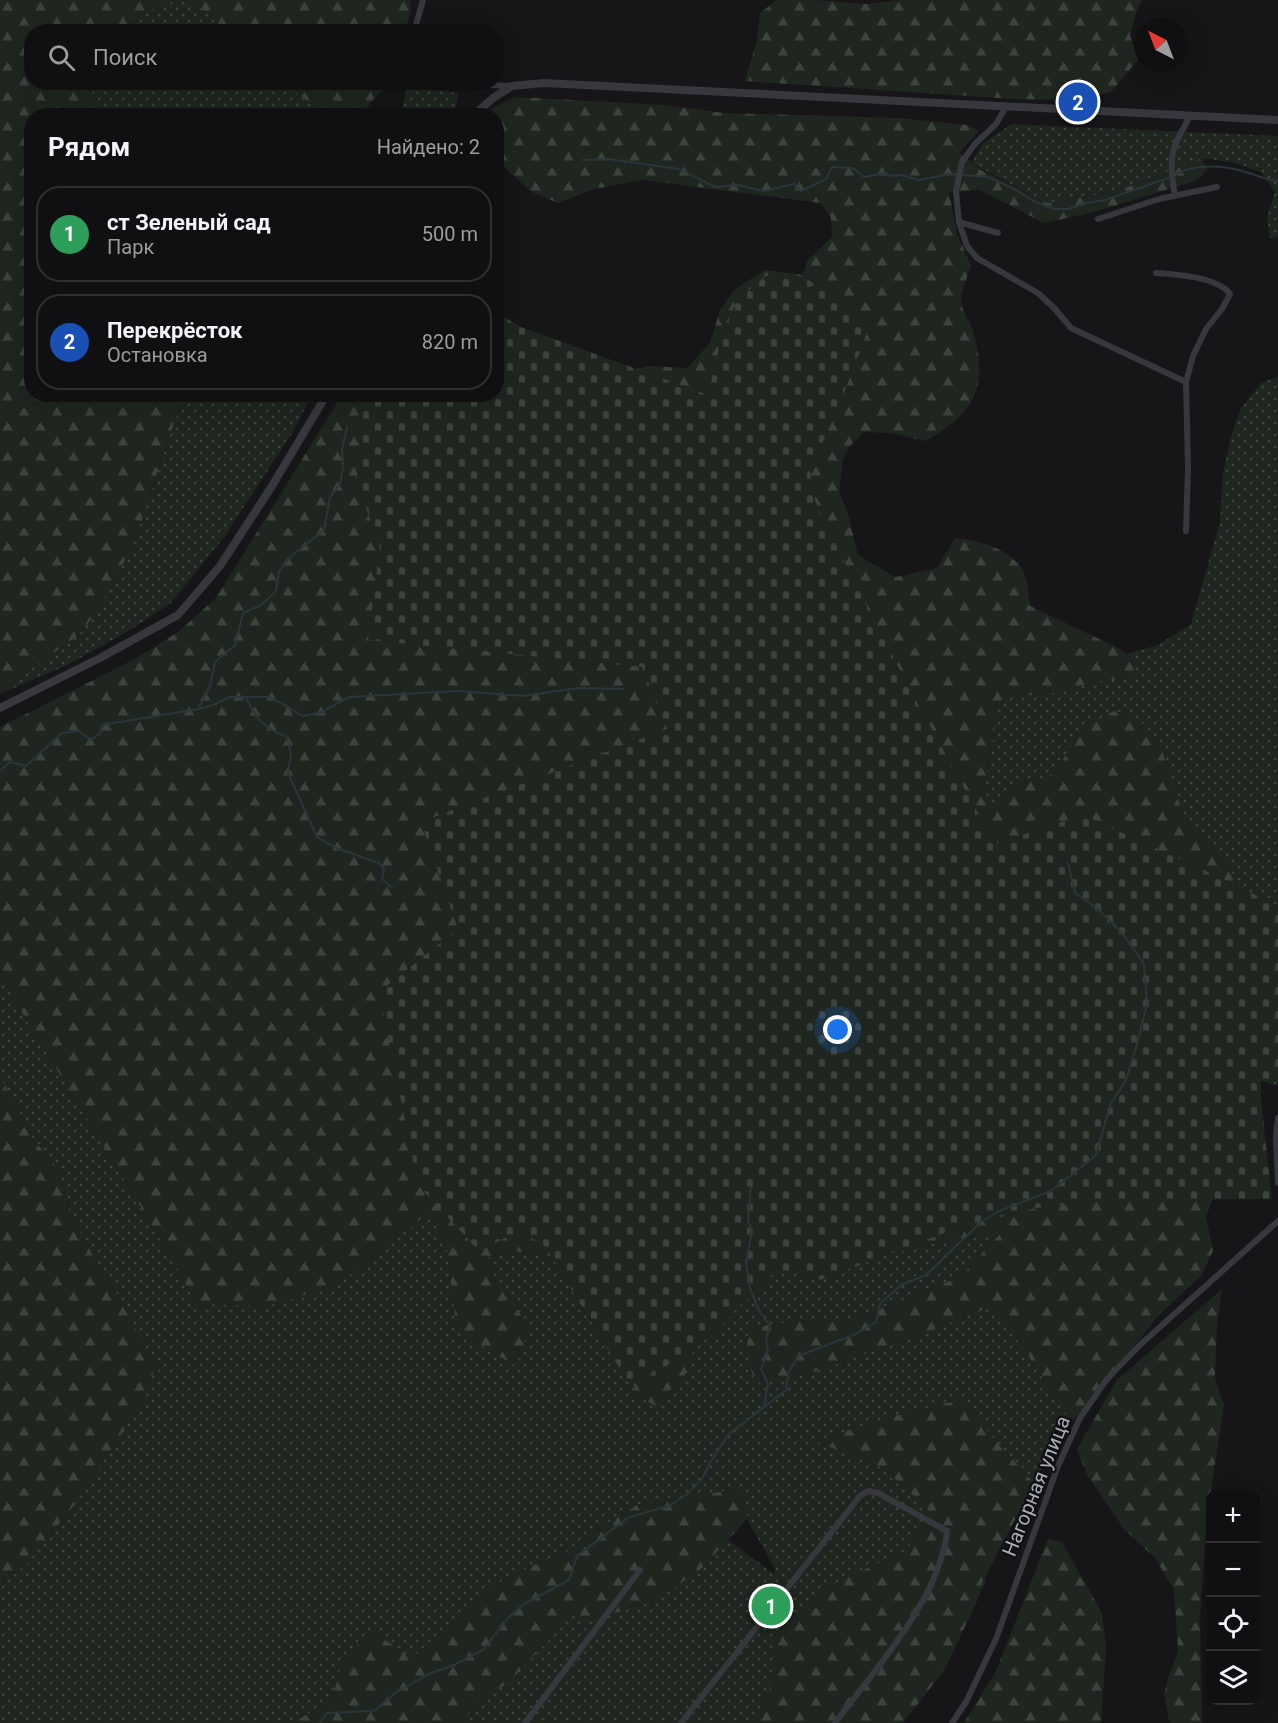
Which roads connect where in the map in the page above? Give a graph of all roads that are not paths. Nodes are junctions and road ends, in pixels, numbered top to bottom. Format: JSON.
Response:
{"nodes":[{"id":1,"x":423,"y":0,"type":"edge"},
{"id":2,"x":416,"y":24,"type":"edge"},
{"id":3,"x":504,"y":86,"type":"edge"},
{"id":4,"x":512,"y":86,"type":"junction"},
{"id":5,"x":1006,"y":107,"type":"junction"},
{"id":6,"x":482,"y":108,"type":"edge"},
{"id":7,"x":1190,"y":117,"type":"junction"},
{"id":8,"x":1278,"y":120,"type":"edge"},
{"id":9,"x":1217,"y":187,"type":"dead end"},
{"id":10,"x":1175,"y":195,"type":"junction"},
{"id":11,"x":1098,"y":219,"type":"dead end"},
{"id":12,"x":959,"y":222,"type":"junction"},
{"id":13,"x":998,"y":233,"type":"dead end"},
{"id":14,"x":1156,"y":273,"type":"dead end"},
{"id":15,"x":1186,"y":382,"type":"junction"},
{"id":16,"x":322,"y":402,"type":"edge"},
{"id":17,"x":1186,"y":531,"type":"dead end"},
{"id":18,"x":0,"y":708,"type":"edge"},
{"id":19,"x":1278,"y":1118,"type":"edge"},
{"id":20,"x":1278,"y":1183,"type":"edge"},
{"id":21,"x":1278,"y":1221,"type":"edge"},
{"id":22,"x":640,"y":1570,"type":"dead end"},
{"id":23,"x":525,"y":1723,"type":"edge"},
{"id":24,"x":681,"y":1723,"type":"edge"},
{"id":25,"x":835,"y":1723,"type":"edge"},
{"id":26,"x":952,"y":1723,"type":"edge"}],
"edges":[{"from":1,"to":2,"type":"street"},
{"from":3,"to":4,"type":"street"},
{"from":4,"to":5,"type":"street"},
{"from":4,"to":6,"type":"street"},
{"from":5,"to":7,"type":"street"},
{"from":5,"to":12,"type":"street"},
{"from":7,"to":8,"type":"street"},
{"from":7,"to":10,"type":"street"},
{"from":9,"to":10,"type":"street"},
{"from":10,"to":11,"type":"street"},
{"from":12,"to":13,"type":"street"},
{"from":12,"to":15,"type":"street"},
{"from":14,"to":15,"type":"street"},
{"from":15,"to":17,"type":"street"},
{"from":16,"to":18,"type":"street"},
{"from":19,"to":20,"type":"street"},
{"from":21,"to":26,"type":"street","name":"Нагорная улица"},
{"from":22,"to":23,"type":"street"},
{"from":24,"to":25,"type":"street"}]}
